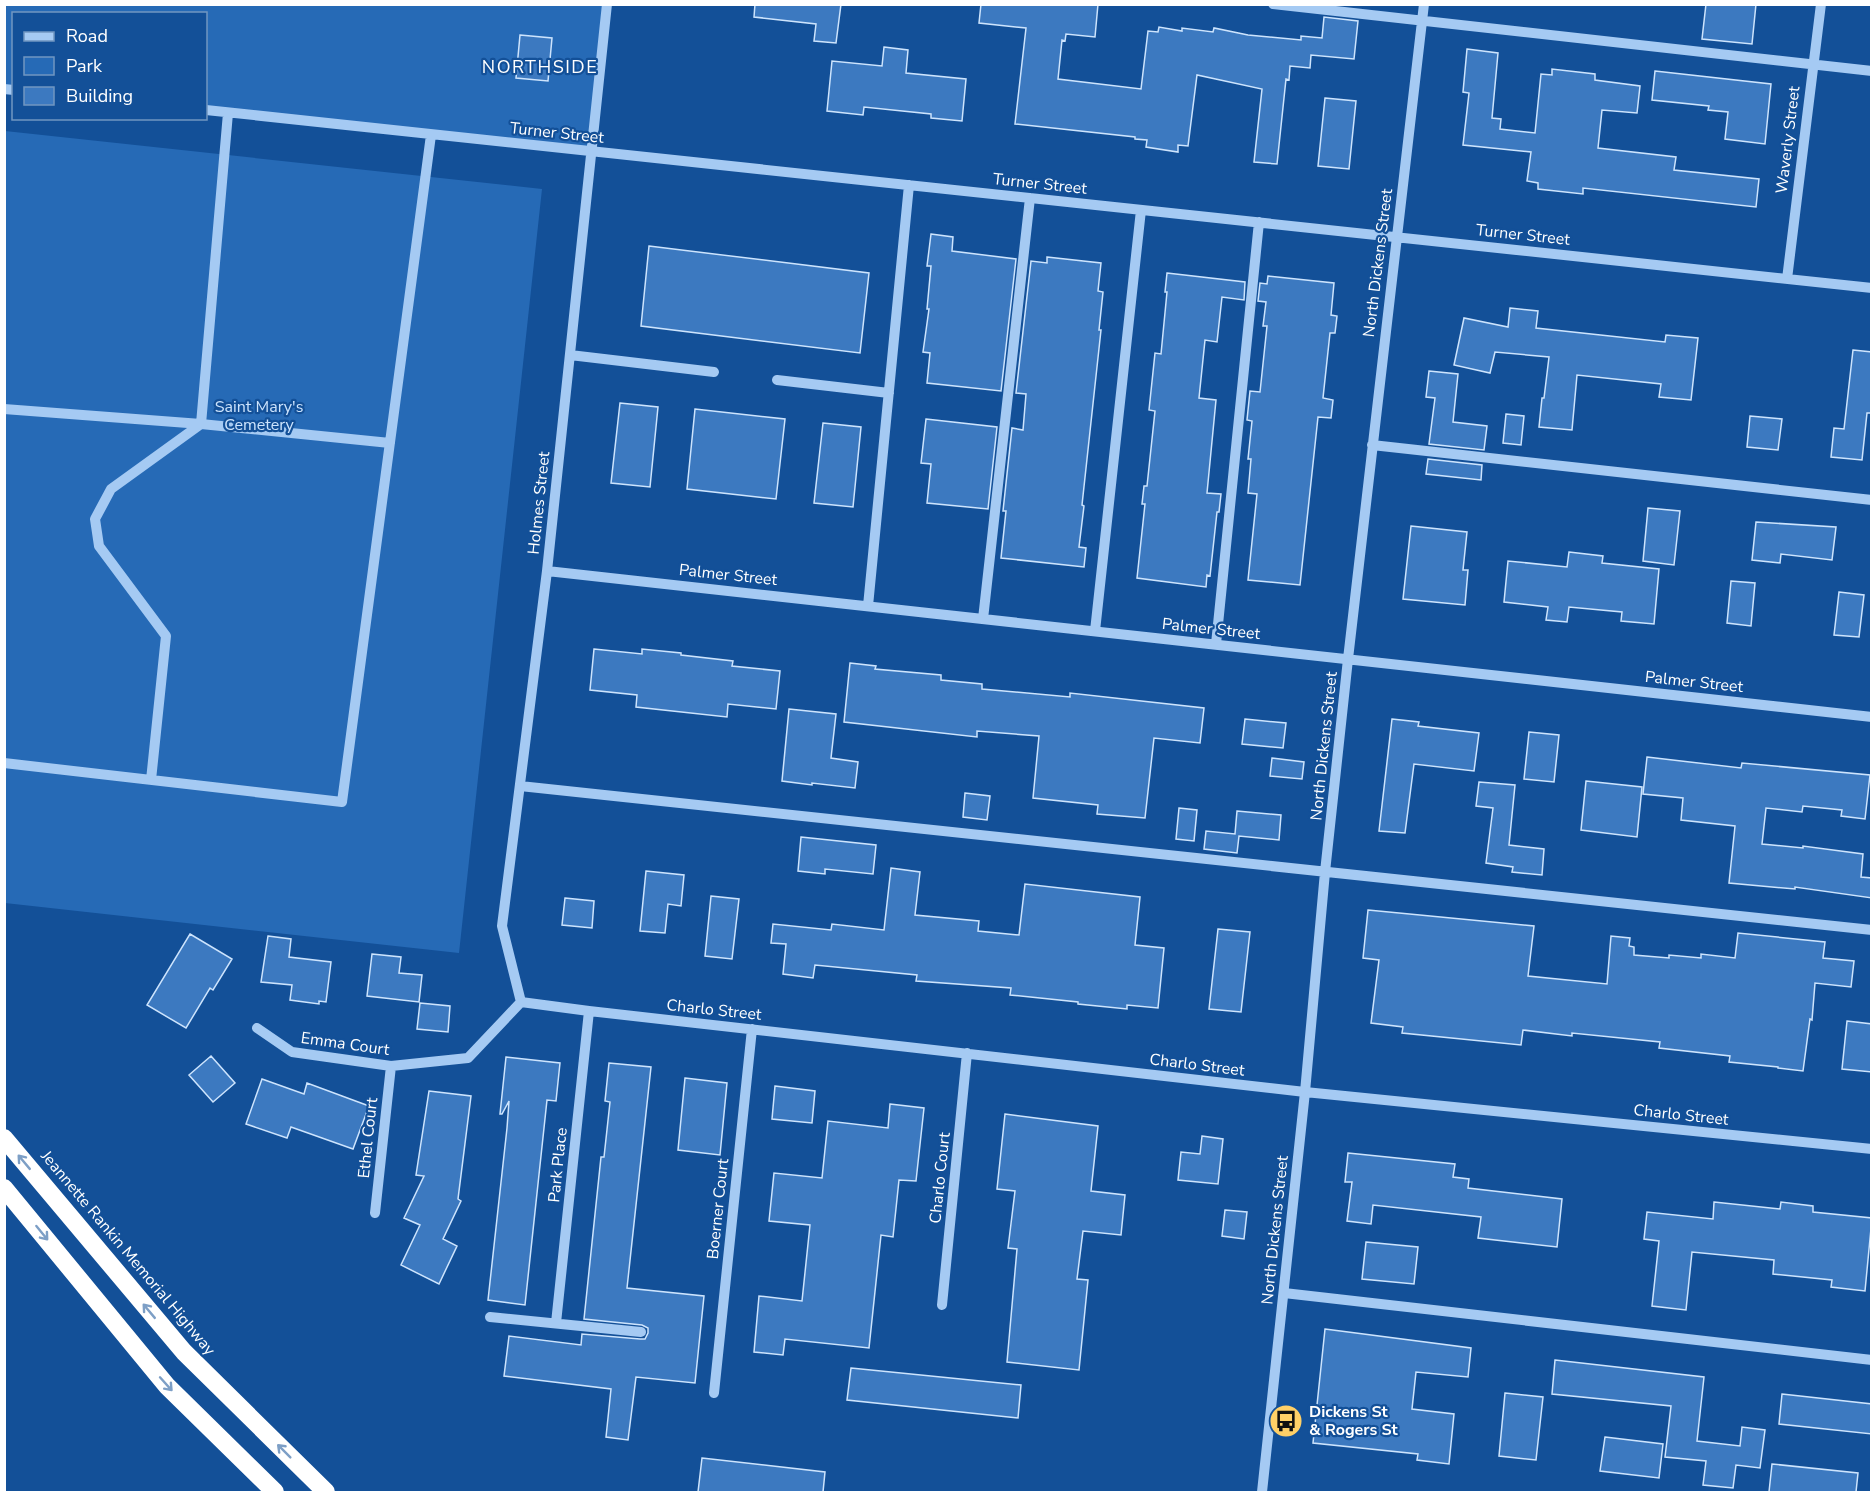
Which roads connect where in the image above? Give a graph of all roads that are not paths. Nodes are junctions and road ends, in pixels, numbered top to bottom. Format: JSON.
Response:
{"nodes":[{"id":1,"x":607,"y":4,"type":"edge"},
{"id":2,"x":1273,"y":4,"type":"edge"},
{"id":3,"x":1424,"y":4,"type":"edge"},
{"id":4,"x":1821,"y":4,"type":"edge"},
{"id":5,"x":1422,"y":20,"type":"junction"},
{"id":6,"x":1812,"y":64,"type":"junction"},
{"id":7,"x":1872,"y":71,"type":"edge"},
{"id":8,"x":207,"y":110,"type":"edge"},
{"id":9,"x":228,"y":113,"type":"junction"},
{"id":10,"x":431,"y":135,"type":"junction"},
{"id":11,"x":591,"y":152,"type":"junction"},
{"id":12,"x":909,"y":186,"type":"junction"},
{"id":13,"x":1030,"y":198,"type":"junction"},
{"id":14,"x":1141,"y":210,"type":"junction"},
{"id":15,"x":1259,"y":222,"type":"junction"},
{"id":16,"x":1396,"y":237,"type":"junction"},
{"id":17,"x":1787,"y":279,"type":"junction"},
{"id":18,"x":1872,"y":288,"type":"edge"},
{"id":19,"x":570,"y":355,"type":"junction"},
{"id":20,"x":714,"y":372,"type":"dead end"},
{"id":21,"x":777,"y":380,"type":"dead end"},
{"id":22,"x":888,"y":393,"type":"junction"},
{"id":23,"x":4,"y":409,"type":"edge"},
{"id":24,"x":201,"y":424,"type":"junction"},
{"id":25,"x":390,"y":443,"type":"junction"},
{"id":26,"x":1372,"y":445,"type":"junction"},
{"id":27,"x":1872,"y":500,"type":"edge"},
{"id":28,"x":547,"y":571,"type":"junction"},
{"id":29,"x":867,"y":606,"type":"junction"},
{"id":30,"x":983,"y":619,"type":"junction"},
{"id":31,"x":1095,"y":631,"type":"junction"},
{"id":32,"x":1216,"y":644,"type":"junction"},
{"id":33,"x":1348,"y":659,"type":"junction"},
{"id":34,"x":1872,"y":717,"type":"edge"},
{"id":35,"x":4,"y":763,"type":"edge"},
{"id":36,"x":151,"y":780,"type":"junction"},
{"id":37,"x":520,"y":786,"type":"junction"},
{"id":38,"x":1325,"y":872,"type":"junction"},
{"id":39,"x":1872,"y":930,"type":"edge"},
{"id":40,"x":521,"y":1002,"type":"junction"},
{"id":41,"x":589,"y":1011,"type":"junction"},
{"id":42,"x":256,"y":1028,"type":"dead end"},
{"id":43,"x":752,"y":1029,"type":"junction"},
{"id":44,"x":967,"y":1053,"type":"junction"},
{"id":45,"x":391,"y":1066,"type":"junction"},
{"id":46,"x":1305,"y":1092,"type":"junction"},
{"id":47,"x":4,"y":1138,"type":"edge"},
{"id":48,"x":1872,"y":1149,"type":"edge"},
{"id":49,"x":4,"y":1188,"type":"edge"},
{"id":50,"x":375,"y":1213,"type":"dead end"},
{"id":51,"x":1284,"y":1293,"type":"junction"},
{"id":52,"x":942,"y":1305,"type":"dead end"},
{"id":53,"x":490,"y":1317,"type":"dead end"},
{"id":54,"x":556,"y":1323,"type":"junction"},
{"id":55,"x":641,"y":1332,"type":"dead end"},
{"id":56,"x":1872,"y":1360,"type":"edge"},
{"id":57,"x":714,"y":1393,"type":"dead end"},
{"id":58,"x":275,"y":1492,"type":"edge"},
{"id":59,"x":326,"y":1492,"type":"edge"},
{"id":60,"x":1262,"y":1492,"type":"edge"}],
"edges":[{"from":1,"to":11,"type":"street","name":"Holmes Street"},
{"from":2,"to":5,"type":"street"},
{"from":3,"to":5,"type":"street","name":"North Dickens Street"},
{"from":4,"to":6,"type":"street","name":"Waverly Street"},
{"from":5,"to":6,"type":"street"},
{"from":5,"to":16,"type":"street","name":"North Dickens Street"},
{"from":6,"to":7,"type":"street"},
{"from":6,"to":17,"type":"street","name":"Waverly Street"},
{"from":8,"to":9,"type":"street","name":"Turner Street"},
{"from":9,"to":10,"type":"street","name":"Turner Street"},
{"from":9,"to":24,"type":"street"},
{"from":10,"to":11,"type":"street","name":"Turner Street"},
{"from":10,"to":25,"type":"street"},
{"from":11,"to":12,"type":"street","name":"Turner Street"},
{"from":11,"to":19,"type":"street","name":"Holmes Street"},
{"from":12,"to":13,"type":"street","name":"Turner Street"},
{"from":12,"to":22,"type":"street"},
{"from":13,"to":14,"type":"street","name":"Turner Street"},
{"from":13,"to":30,"type":"street"},
{"from":14,"to":15,"type":"street","name":"Turner Street"},
{"from":14,"to":31,"type":"street"},
{"from":15,"to":16,"type":"street","name":"Turner Street"},
{"from":15,"to":32,"type":"street"},
{"from":16,"to":17,"type":"street","name":"Turner Street"},
{"from":16,"to":26,"type":"street","name":"North Dickens Street"},
{"from":17,"to":18,"type":"street","name":"Turner Street"},
{"from":19,"to":20,"type":"street"},
{"from":19,"to":28,"type":"street","name":"Holmes Street"},
{"from":21,"to":22,"type":"street"},
{"from":22,"to":29,"type":"street"},
{"from":23,"to":24,"type":"street"},
{"from":24,"to":25,"type":"street"},
{"from":24,"to":36,"type":"street"},
{"from":25,"to":36,"type":"street"},
{"from":26,"to":27,"type":"street"},
{"from":26,"to":33,"type":"street","name":"North Dickens Street"},
{"from":28,"to":29,"type":"street","name":"Palmer Street"},
{"from":28,"to":37,"type":"street","name":"Holmes Street"},
{"from":29,"to":30,"type":"street","name":"Palmer Street"},
{"from":30,"to":31,"type":"street","name":"Palmer Street"},
{"from":31,"to":32,"type":"street","name":"Palmer Street"},
{"from":32,"to":33,"type":"street","name":"Palmer Street"},
{"from":33,"to":34,"type":"street","name":"Palmer Street"},
{"from":33,"to":38,"type":"street","name":"North Dickens Street"},
{"from":35,"to":36,"type":"street"},
{"from":37,"to":38,"type":"street"},
{"from":37,"to":40,"type":"street","name":"Holmes Street"},
{"from":38,"to":39,"type":"street"},
{"from":38,"to":46,"type":"street","name":"North Dickens Street"},
{"from":40,"to":41,"type":"street","name":"Charlo Street"},
{"from":40,"to":45,"type":"street","name":"Emma Court"},
{"from":41,"to":43,"type":"street","name":"Charlo Street"},
{"from":41,"to":54,"type":"street","name":"Park Place"},
{"from":42,"to":45,"type":"street","name":"Emma Court"},
{"from":43,"to":44,"type":"street","name":"Charlo Street"},
{"from":43,"to":57,"type":"street","name":"Boerner Court"},
{"from":44,"to":46,"type":"street","name":"Charlo Street"},
{"from":44,"to":52,"type":"street","name":"Charlo Court"},
{"from":45,"to":50,"type":"street","name":"Ethel Court"},
{"from":46,"to":48,"type":"street","name":"Charlo Street"},
{"from":46,"to":51,"type":"street","name":"North Dickens Street"},
{"from":59,"to":47,"type":"highway","name":"Jeannette Rankin Memorial Highway","one_way":true},
{"from":49,"to":58,"type":"highway","one_way":true},
{"from":51,"to":56,"type":"street"},
{"from":51,"to":60,"type":"street","name":"North Dickens Street"},
{"from":53,"to":54,"type":"street"},
{"from":54,"to":55,"type":"street"}]}
